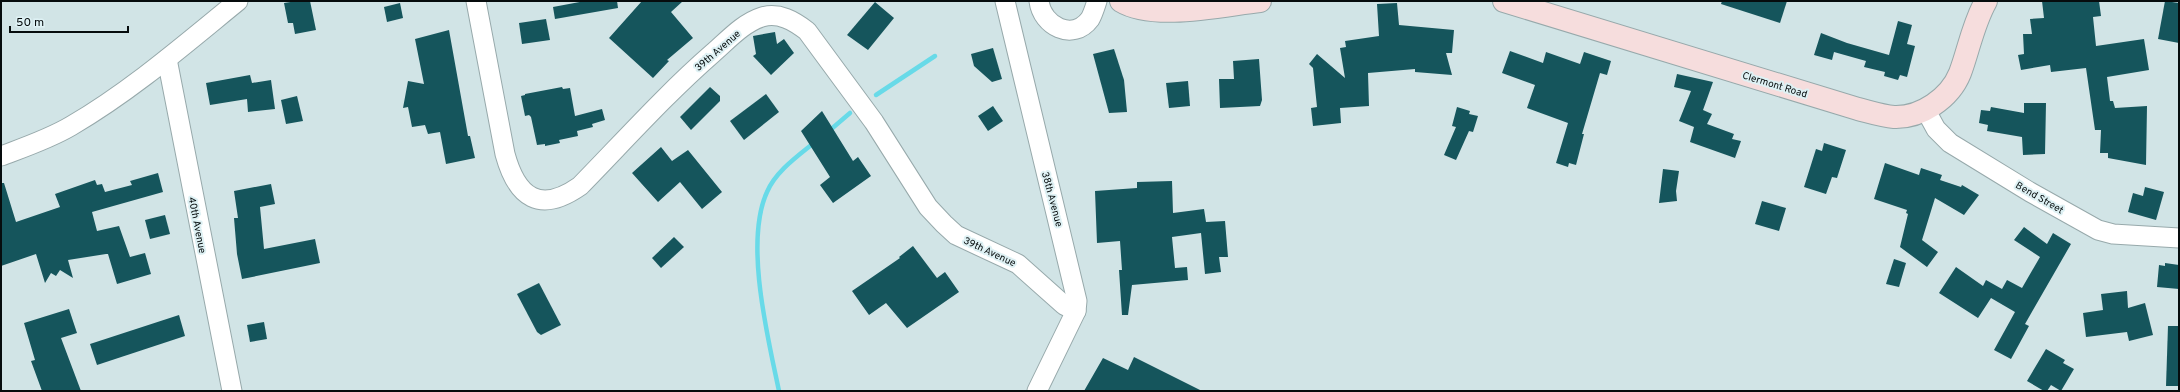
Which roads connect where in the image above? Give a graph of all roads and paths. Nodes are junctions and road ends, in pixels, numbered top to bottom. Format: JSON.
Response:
{"nodes":[{"id":1,"x":238,"y":1,"type":"edge"},
{"id":2,"x":476,"y":1,"type":"edge"},
{"id":3,"x":1005,"y":1,"type":"edge"},
{"id":4,"x":1039,"y":1,"type":"edge"},
{"id":5,"x":1097,"y":1,"type":"edge"},
{"id":6,"x":1121,"y":1,"type":"edge"},
{"id":7,"x":1260,"y":1,"type":"edge"},
{"id":8,"x":1504,"y":1,"type":"edge"},
{"id":9,"x":1986,"y":1,"type":"edge"},
{"id":10,"x":167,"y":59,"type":"junction"},
{"id":11,"x":1925,"y":109,"type":"junction"},
{"id":12,"x":1,"y":156,"type":"edge"},
{"id":13,"x":2179,"y":238,"type":"edge"},
{"id":14,"x":1076,"y":311,"type":"junction"},
{"id":15,"x":232,"y":391,"type":"edge"},
{"id":16,"x":1037,"y":391,"type":"edge"}],
"edges":[{"from":1,"to":10,"type":"street"},
{"from":2,"to":14,"type":"street","name":"39th Avenue"},
{"from":3,"to":14,"type":"street","name":"38th Avenue"},
{"from":4,"to":5,"type":"street"},
{"from":6,"to":7,"type":"street"},
{"from":8,"to":11,"type":"street","name":"Clermont Road"},
{"from":9,"to":11,"type":"street","name":"Clermont Road"},
{"from":10,"to":12,"type":"street"},
{"from":10,"to":15,"type":"street","name":"40th Avenue"},
{"from":11,"to":13,"type":"street","name":"Bend Street"},
{"from":14,"to":16,"type":"street","name":"38th Avenue"}]}
